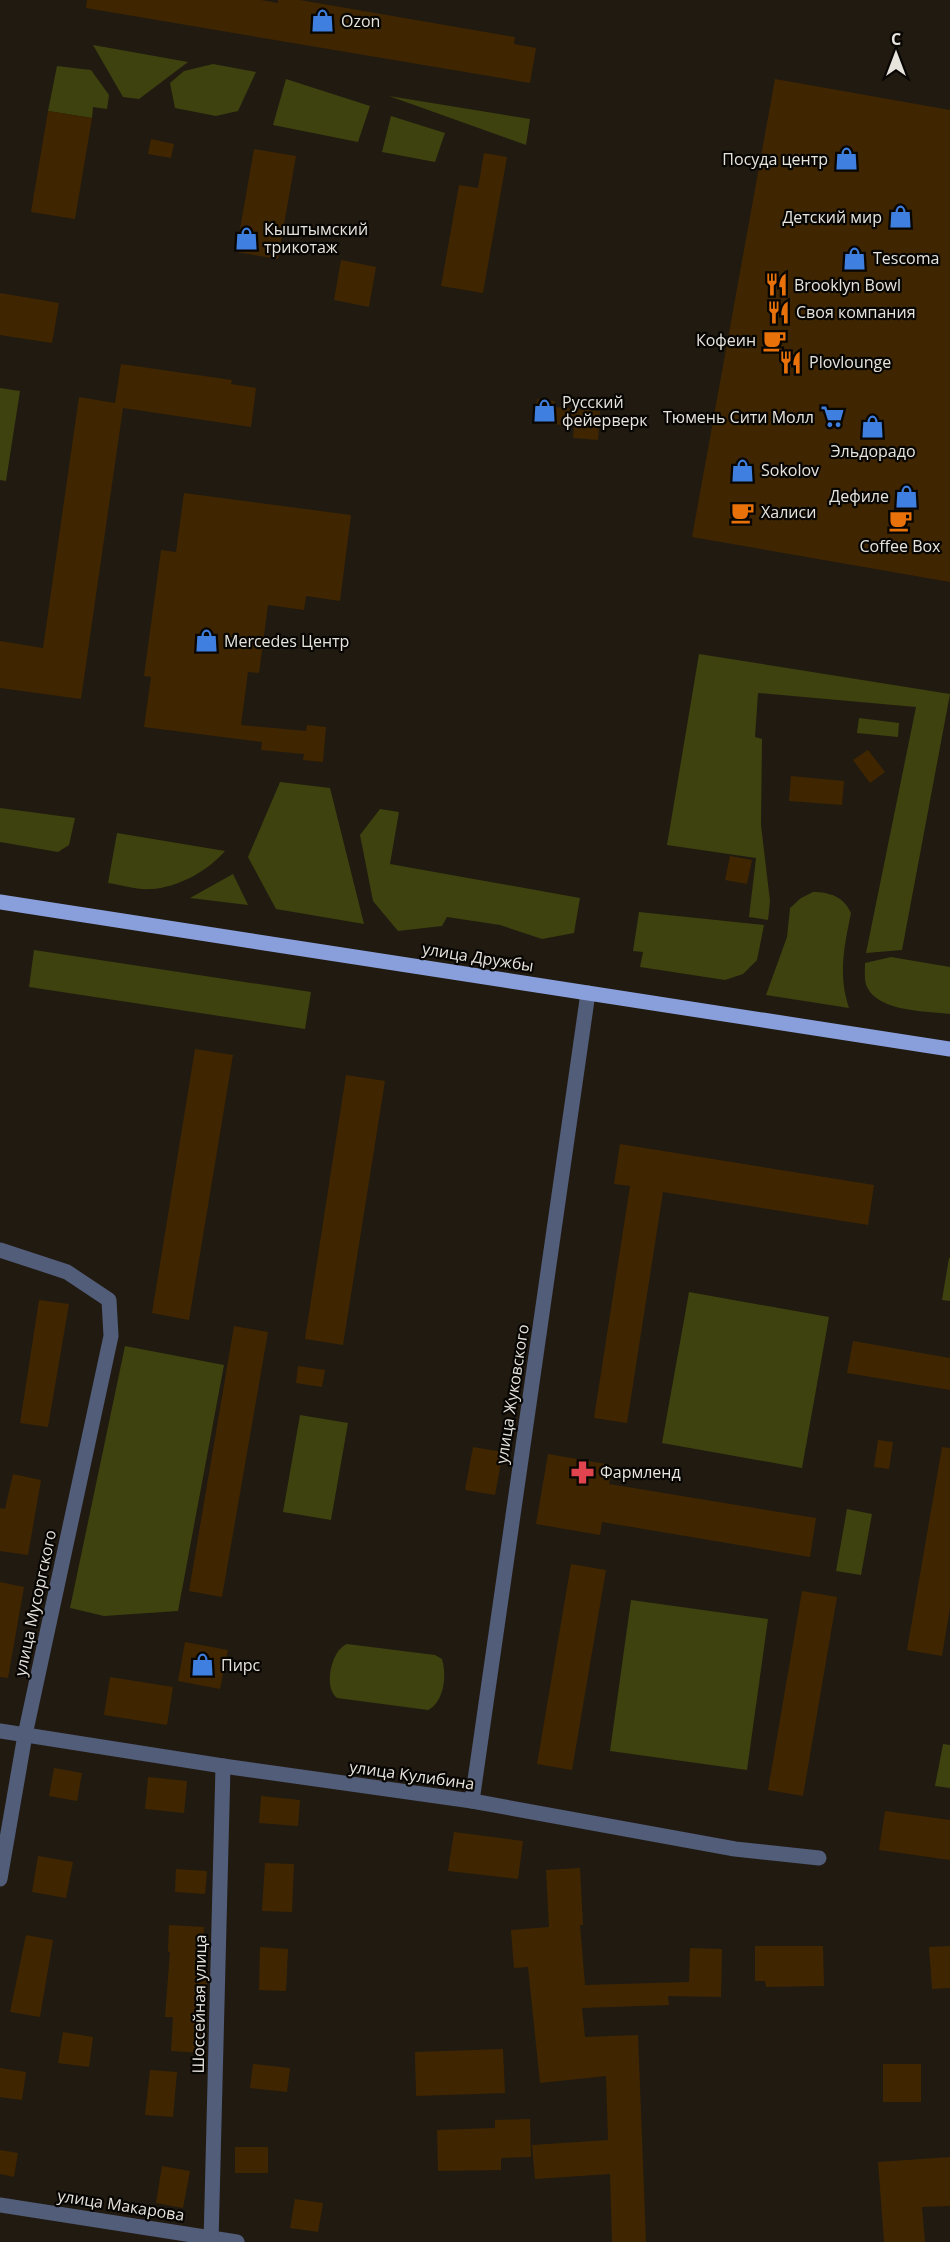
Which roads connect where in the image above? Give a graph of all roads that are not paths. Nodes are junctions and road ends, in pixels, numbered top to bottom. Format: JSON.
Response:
{"nodes":[{"id":1,"x":0,"y":902,"type":"edge"},
{"id":2,"x":588,"y":993,"type":"junction"},
{"id":3,"x":950,"y":1049,"type":"edge"},
{"id":4,"x":0,"y":1250,"type":"edge"},
{"id":5,"x":0,"y":1731,"type":"edge"},
{"id":6,"x":25,"y":1735,"type":"junction"},
{"id":7,"x":223,"y":1766,"type":"junction"},
{"id":8,"x":472,"y":1801,"type":"junction"},
{"id":9,"x":819,"y":1858,"type":"dead end"},
{"id":10,"x":0,"y":1879,"type":"edge"},
{"id":11,"x":0,"y":2205,"type":"edge"},
{"id":12,"x":211,"y":2240,"type":"edge"},
{"id":13,"x":237,"y":2242,"type":"edge"}],
"edges":[{"from":1,"to":2,"type":"main road","name":"улица Дружбы"},
{"from":2,"to":3,"type":"main road","name":"улица Дружбы"},
{"from":2,"to":8,"type":"street","name":"улица Жуковского"},
{"from":4,"to":6,"type":"street","name":"улица Мусоргского"},
{"from":5,"to":6,"type":"street","name":"улица Кулибина"},
{"from":6,"to":7,"type":"street","name":"улица Кулибина"},
{"from":6,"to":10,"type":"street","name":"улица Мусоргского"},
{"from":7,"to":8,"type":"street","name":"улица Кулибина"},
{"from":7,"to":12,"type":"street","name":"Шоссейная улица"},
{"from":8,"to":9,"type":"street","name":"улица Кулибина"},
{"from":11,"to":12,"type":"street","name":"улица Макарова"},
{"from":12,"to":13,"type":"street","name":"улица Макарова"}]}
